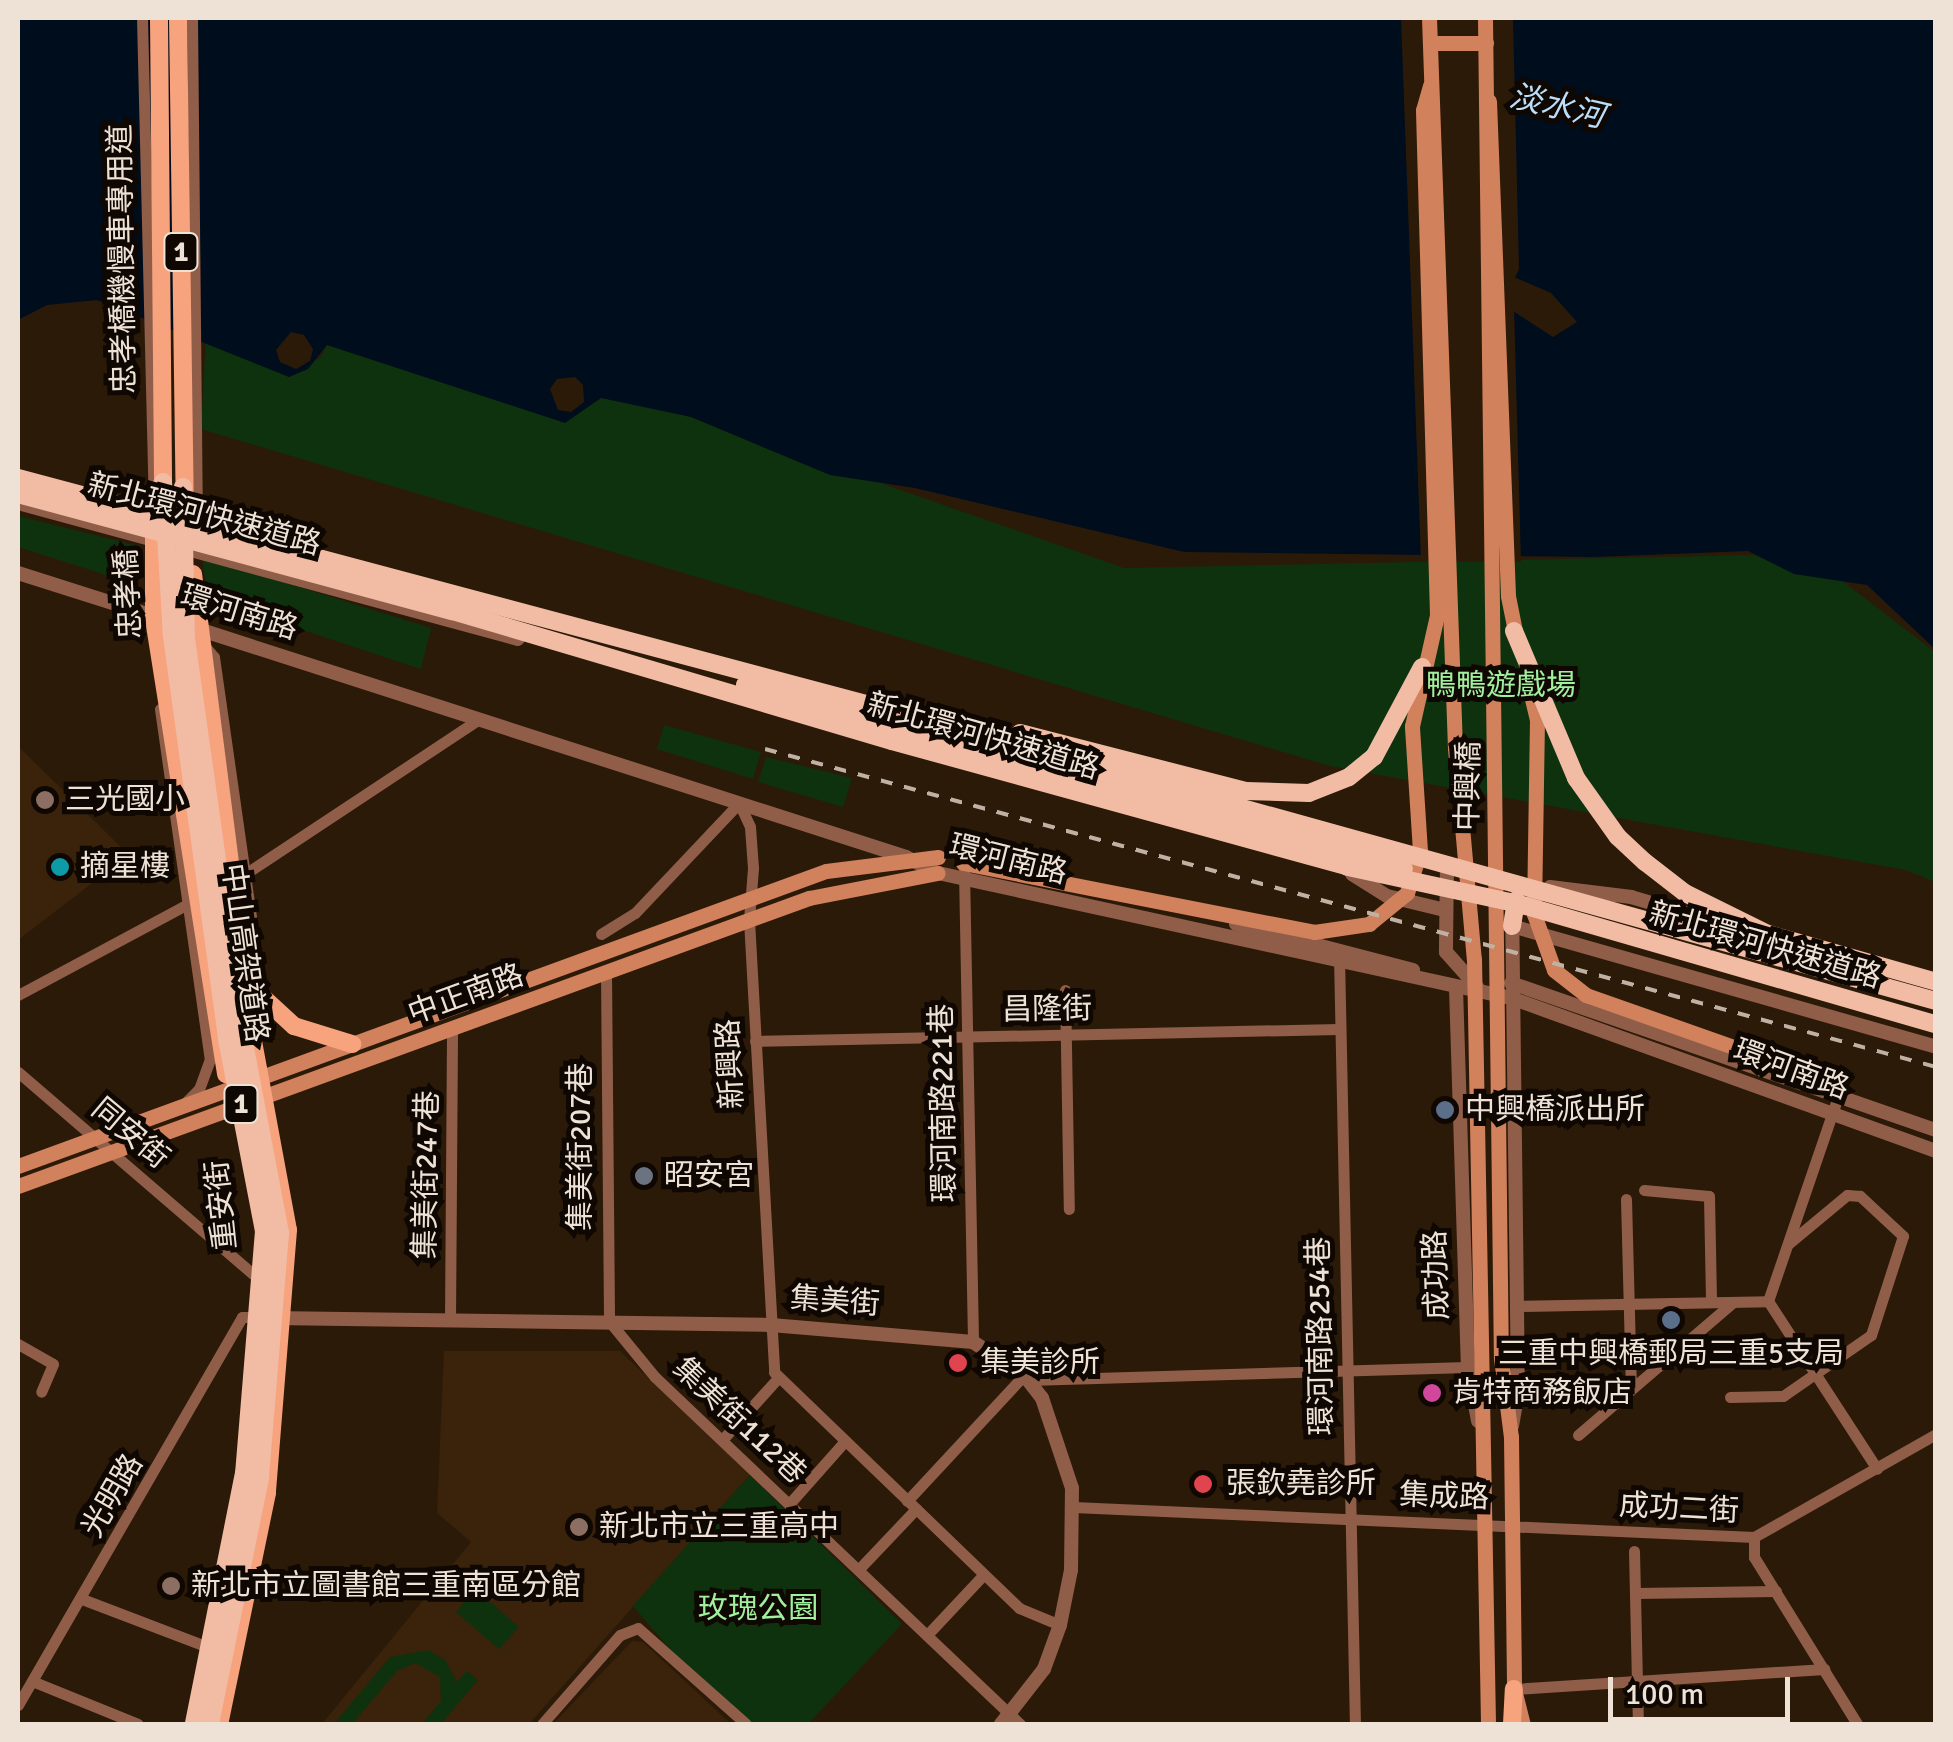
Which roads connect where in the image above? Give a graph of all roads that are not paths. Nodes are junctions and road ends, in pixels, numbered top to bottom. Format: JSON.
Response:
{"nodes":[{"id":1,"x":142,"y":18,"type":"edge"},
{"id":2,"x":159,"y":18,"type":"edge"},
{"id":3,"x":178,"y":18,"type":"edge"},
{"id":4,"x":192,"y":18,"type":"edge"},
{"id":5,"x":1429,"y":18,"type":"edge"},
{"id":6,"x":1485,"y":18,"type":"edge"},
{"id":7,"x":1486,"y":42,"type":"junction"},
{"id":8,"x":1430,"y":43,"type":"junction"},
{"id":9,"x":1431,"y":81,"type":"junction"},
{"id":10,"x":1487,"y":92,"type":"junction"},
{"id":11,"x":18,"y":478,"type":"edge"},
{"id":12,"x":163,"y":482,"type":"junction"},
{"id":13,"x":183,"y":488,"type":"junction"},
{"id":14,"x":18,"y":494,"type":"edge"},
{"id":15,"x":154,"y":499,"type":"junction"},
{"id":16,"x":18,"y":503,"type":"edge"},
{"id":17,"x":77,"y":519,"type":"junction"},
{"id":18,"x":175,"y":522,"type":"junction"},
{"id":19,"x":174,"y":549,"type":"junction"},
{"id":20,"x":18,"y":573,"type":"edge"},
{"id":21,"x":166,"y":619,"type":"junction"},
{"id":22,"x":187,"y":625,"type":"junction"},
{"id":23,"x":1514,"y":631,"type":"junction"},
{"id":24,"x":1422,"y":667,"type":"junction"},
{"id":25,"x":221,"y":711,"type":"junction"},
{"id":26,"x":200,"y":714,"type":"junction"},
{"id":27,"x":181,"y":716,"type":"junction"},
{"id":28,"x":919,"y":718,"type":"junction"},
{"id":29,"x":161,"y":719,"type":"junction"},
{"id":30,"x":479,"y":719,"type":"junction"},
{"id":31,"x":1156,"y":780,"type":"junction"},
{"id":32,"x":739,"y":803,"type":"junction"},
{"id":33,"x":221,"y":816,"type":"junction"},
{"id":34,"x":1147,"y":818,"type":"junction"},
{"id":35,"x":906,"y":857,"type":"junction"},
{"id":36,"x":963,"y":862,"type":"junction"},
{"id":37,"x":1447,"y":864,"type":"junction"},
{"id":38,"x":938,"y":865,"type":"junction"},
{"id":39,"x":245,"y":874,"type":"junction"},
{"id":40,"x":1364,"y":877,"type":"junction"},
{"id":41,"x":964,"y":880,"type":"junction"},
{"id":42,"x":1446,"y":887,"type":"junction"},
{"id":43,"x":1518,"y":896,"type":"junction"},
{"id":44,"x":750,"y":900,"type":"junction"},
{"id":45,"x":186,"y":905,"type":"junction"},
{"id":46,"x":1444,"y":910,"type":"junction"},
{"id":47,"x":749,"y":920,"type":"junction"},
{"id":48,"x":1512,"y":926,"type":"junction"},
{"id":49,"x":601,"y":934,"type":"dead end"},
{"id":50,"x":1339,"y":954,"type":"junction"},
{"id":51,"x":1755,"y":959,"type":"junction"},
{"id":52,"x":606,"y":973,"type":"junction"},
{"id":53,"x":245,"y":980,"type":"junction"},
{"id":54,"x":1456,"y":988,"type":"junction"},
{"id":55,"x":1065,"y":990,"type":"dead end"},
{"id":56,"x":1511,"y":990,"type":"junction"},
{"id":57,"x":1481,"y":991,"type":"junction"},
{"id":58,"x":1936,"y":991,"type":"edge"},
{"id":59,"x":18,"y":995,"type":"edge"},
{"id":60,"x":1936,"y":1010,"type":"edge"},
{"id":61,"x":1936,"y":1025,"type":"edge"},
{"id":62,"x":1339,"y":1029,"type":"junction"},
{"id":63,"x":452,"y":1030,"type":"junction"},
{"id":64,"x":1066,"y":1034,"type":"junction"},
{"id":65,"x":252,"y":1036,"type":"junction"},
{"id":66,"x":968,"y":1037,"type":"junction"},
{"id":67,"x":755,"y":1041,"type":"junction"},
{"id":68,"x":352,"y":1044,"type":"junction"},
{"id":69,"x":1936,"y":1047,"type":"edge"},
{"id":70,"x":216,"y":1057,"type":"junction"},
{"id":71,"x":18,"y":1072,"type":"edge"},
{"id":72,"x":260,"y":1078,"type":"junction"},
{"id":73,"x":229,"y":1088,"type":"junction"},
{"id":74,"x":1832,"y":1090,"type":"junction"},
{"id":75,"x":265,"y":1098,"type":"junction"},
{"id":76,"x":181,"y":1106,"type":"junction"},
{"id":77,"x":234,"y":1109,"type":"junction"},
{"id":78,"x":1833,"y":1114,"type":"junction"},
{"id":79,"x":1936,"y":1130,"type":"edge"},
{"id":80,"x":94,"y":1138,"type":"junction"},
{"id":81,"x":1936,"y":1150,"type":"edge"},
{"id":82,"x":114,"y":1152,"type":"junction"},
{"id":83,"x":18,"y":1166,"type":"edge"},
{"id":84,"x":18,"y":1186,"type":"edge"},
{"id":85,"x":1644,"y":1190,"type":"dead end"},
{"id":86,"x":1626,"y":1199,"type":"dead end"},
{"id":87,"x":1069,"y":1208,"type":"dead end"},
{"id":88,"x":1788,"y":1244,"type":"junction"},
{"id":89,"x":256,"y":1276,"type":"junction"},
{"id":90,"x":1768,"y":1300,"type":"junction"},
{"id":91,"x":1711,"y":1302,"type":"junction"},
{"id":92,"x":1733,"y":1302,"type":"junction"},
{"id":93,"x":1629,"y":1304,"type":"junction"},
{"id":94,"x":1518,"y":1306,"type":"junction"},
{"id":95,"x":252,"y":1318,"type":"junction"},
{"id":96,"x":284,"y":1318,"type":"junction"},
{"id":97,"x":450,"y":1321,"type":"junction"},
{"id":98,"x":609,"y":1322,"type":"junction"},
{"id":99,"x":771,"y":1325,"type":"junction"},
{"id":100,"x":973,"y":1342,"type":"junction"},
{"id":101,"x":18,"y":1344,"type":"edge"},
{"id":102,"x":1493,"y":1358,"type":"junction"},
{"id":103,"x":1468,"y":1367,"type":"junction"},
{"id":104,"x":1347,"y":1372,"type":"junction"},
{"id":105,"x":1816,"y":1374,"type":"junction"},
{"id":106,"x":1026,"y":1377,"type":"junction"},
{"id":107,"x":778,"y":1378,"type":"junction"},
{"id":108,"x":1632,"y":1389,"type":"junction"},
{"id":109,"x":41,"y":1392,"type":"dead end"},
{"id":110,"x":1730,"y":1397,"type":"dead end"},
{"id":111,"x":1481,"y":1432,"type":"junction"},
{"id":112,"x":1936,"y":1434,"type":"edge"},
{"id":113,"x":1578,"y":1435,"type":"dead end"},
{"id":114,"x":1511,"y":1436,"type":"junction"},
{"id":115,"x":722,"y":1440,"type":"junction"},
{"id":116,"x":845,"y":1441,"type":"junction"},
{"id":117,"x":1877,"y":1469,"type":"junction"},
{"id":118,"x":790,"y":1503,"type":"junction"},
{"id":119,"x":912,"y":1505,"type":"junction"},
{"id":120,"x":1074,"y":1507,"type":"junction"},
{"id":121,"x":1351,"y":1518,"type":"junction"},
{"id":122,"x":1482,"y":1523,"type":"junction"},
{"id":123,"x":1512,"y":1524,"type":"junction"},
{"id":124,"x":1754,"y":1538,"type":"junction"},
{"id":125,"x":1634,"y":1551,"type":"dead end"},
{"id":126,"x":859,"y":1569,"type":"junction"},
{"id":127,"x":984,"y":1574,"type":"junction"},
{"id":128,"x":1776,"y":1592,"type":"junction"},
{"id":129,"x":1636,"y":1593,"type":"junction"},
{"id":130,"x":82,"y":1599,"type":"junction"},
{"id":131,"x":1060,"y":1624,"type":"junction"},
{"id":132,"x":927,"y":1634,"type":"junction"},
{"id":133,"x":203,"y":1644,"type":"junction"},
{"id":134,"x":233,"y":1661,"type":"junction"},
{"id":135,"x":1824,"y":1670,"type":"junction"},
{"id":136,"x":32,"y":1681,"type":"junction"},
{"id":137,"x":1638,"y":1682,"type":"junction"},
{"id":138,"x":1514,"y":1689,"type":"junction"},
{"id":139,"x":18,"y":1705,"type":"edge"},
{"id":140,"x":1010,"y":1721,"type":"edge"},
{"id":141,"x":138,"y":1724,"type":"edge"},
{"id":142,"x":186,"y":1724,"type":"edge"},
{"id":143,"x":194,"y":1724,"type":"edge"},
{"id":144,"x":210,"y":1724,"type":"edge"},
{"id":145,"x":219,"y":1724,"type":"edge"},
{"id":146,"x":542,"y":1724,"type":"edge"},
{"id":147,"x":746,"y":1724,"type":"edge"},
{"id":148,"x":1355,"y":1724,"type":"edge"},
{"id":149,"x":1488,"y":1724,"type":"edge"},
{"id":150,"x":1512,"y":1724,"type":"edge"},
{"id":151,"x":1523,"y":1724,"type":"edge"},
{"id":152,"x":1638,"y":1724,"type":"edge"},
{"id":153,"x":1857,"y":1724,"type":"edge"}],
"edges":[{"from":1,"to":15,"type":"street","name":"忠孝橋機慢車專用道"},
{"from":2,"to":12,"type":"main road","name":"忠孝橋","number":"1"},
{"from":3,"to":13,"type":"main road","number":"1"},
{"from":4,"to":33,"type":"street"},
{"from":5,"to":8,"type":"main road","name":"中興橋"},
{"from":6,"to":7,"type":"main road","name":"中興橋"},
{"from":7,"to":8,"type":"main road"},
{"from":7,"to":10,"type":"main road","name":"中興橋"},
{"from":8,"to":9,"type":"main road","name":"中興橋"},
{"from":9,"to":24,"type":"main road"},
{"from":9,"to":102,"type":"main road","name":"中興橋"},
{"from":10,"to":23,"type":"main road"},
{"from":10,"to":102,"type":"main road","name":"中興橋"},
{"from":11,"to":18,"type":"street"},
{"from":11,"to":28,"type":"highway","name":"新北環河快速道路"},
{"from":12,"to":15,"type":"main road","name":"忠孝橋","number":"1"},
{"from":12,"to":143,"type":"highway","name":"中山高架道路","number":"1"},
{"from":13,"to":33,"type":"main road","number":"1"},
{"from":13,"to":144,"type":"highway","name":"中山高架道路","number":"1"},
{"from":14,"to":43,"type":"highway","name":"新北環河快速道路"},
{"from":15,"to":70,"type":"main road","name":"忠孝橋","number":"1"},
{"from":16,"to":17,"type":"street","name":"環河南路"},
{"from":17,"to":18,"type":"highway"},
{"from":17,"to":19,"type":"street","name":"環河南路"},
{"from":18,"to":19,"type":"street","name":"重安街"},
{"from":18,"to":31,"type":"street"},
{"from":18,"to":43,"type":"highway"},
{"from":19,"to":21,"type":"street","name":"重安街"},
{"from":19,"to":22,"type":"street","name":"重安街"},
{"from":19,"to":34,"type":"street","name":"環河南路"},
{"from":20,"to":21,"type":"street","name":"環河南路"},
{"from":21,"to":22,"type":"street","name":"環河南路"},
{"from":21,"to":27,"type":"street","name":"重安街"},
{"from":21,"to":29,"type":"street","name":"重安街"},
{"from":22,"to":25,"type":"street","name":"重安街"},
{"from":22,"to":26,"type":"street","name":"重安街"},
{"from":22,"to":30,"type":"street","name":"環河南路"},
{"from":23,"to":58,"type":"highway"},
{"from":23,"to":74,"type":"main road"},
{"from":24,"to":28,"type":"highway"},
{"from":24,"to":36,"type":"main road"},
{"from":25,"to":26,"type":"street"},
{"from":25,"to":39,"type":"street","name":"重安街"},
{"from":26,"to":27,"type":"street"},
{"from":26,"to":65,"type":"street","name":"重安街"},
{"from":27,"to":29,"type":"street"},
{"from":27,"to":70,"type":"street","name":"重安街"},
{"from":28,"to":58,"type":"highway","name":"新北環河快速道路"},
{"from":29,"to":45,"type":"street","name":"重安街"},
{"from":30,"to":32,"type":"street","name":"環河南路"},
{"from":30,"to":39,"type":"street"},
{"from":31,"to":34,"type":"street"},
{"from":31,"to":37,"type":"street"},
{"from":32,"to":35,"type":"street","name":"環河南路"},
{"from":32,"to":44,"type":"street","name":"新興路"},
{"from":32,"to":49,"type":"street"},
{"from":33,"to":53,"type":"main road","number":"1"},
{"from":34,"to":40,"type":"street","name":"環河南路"},
{"from":35,"to":38,"type":"main road","name":"中正南路"},
{"from":35,"to":44,"type":"main road","name":"中正南路"},
{"from":36,"to":38,"type":"street","name":"環河南路"},
{"from":36,"to":41,"type":"street","name":"環河南路221巷"},
{"from":36,"to":50,"type":"street","name":"環河南路"},
{"from":37,"to":42,"type":"street"},
{"from":37,"to":43,"type":"street"},
{"from":38,"to":41,"type":"street","name":"環河南路"},
{"from":38,"to":47,"type":"main road","name":"中正南路"},
{"from":39,"to":53,"type":"street","name":"重安街"},
{"from":40,"to":42,"type":"highway"},
{"from":40,"to":46,"type":"street","name":"環河南路"},
{"from":41,"to":50,"type":"street","name":"環河南路"},
{"from":41,"to":66,"type":"street","name":"環河南路221巷"},
{"from":42,"to":43,"type":"highway"},
{"from":42,"to":46,"type":"street"},
{"from":43,"to":48,"type":"highway"},
{"from":43,"to":51,"type":"highway"},
{"from":43,"to":58,"type":"street"},
{"from":43,"to":61,"type":"highway","name":"新北環河快速道路"},
{"from":44,"to":47,"type":"street","name":"新興路"},
{"from":44,"to":68,"type":"main road","name":"中正南路"},
{"from":45,"to":59,"type":"street"},
{"from":45,"to":70,"type":"street","name":"重安街"},
{"from":46,"to":57,"type":"street"},
{"from":47,"to":52,"type":"main road","name":"中正南路"},
{"from":47,"to":67,"type":"street","name":"新興路"},
{"from":48,"to":56,"type":"street"},
{"from":48,"to":69,"type":"street","name":"環河南路"},
{"from":50,"to":54,"type":"street","name":"環河南路"},
{"from":50,"to":57,"type":"street","name":"環河南路"},
{"from":50,"to":62,"type":"street","name":"環河南路254巷"},
{"from":51,"to":58,"type":"street"},
{"from":51,"to":60,"type":"highway"},
{"from":51,"to":61,"type":"street"},
{"from":52,"to":63,"type":"main road","name":"中正南路"},
{"from":52,"to":98,"type":"street","name":"集美街207巷"},
{"from":53,"to":65,"type":"main road","name":"重安街","number":"1"},
{"from":53,"to":68,"type":"main road"},
{"from":54,"to":56,"type":"street","name":"環河南路"},
{"from":54,"to":57,"type":"street"},
{"from":54,"to":103,"type":"street","name":"成功路"},
{"from":55,"to":64,"type":"street"},
{"from":56,"to":57,"type":"street"},
{"from":56,"to":74,"type":"street","name":"環河南路"},
{"from":56,"to":78,"type":"street","name":"環河南路"},
{"from":56,"to":94,"type":"street"},
{"from":62,"to":64,"type":"street","name":"昌隆街"},
{"from":62,"to":104,"type":"street","name":"環河南路254巷"},
{"from":63,"to":75,"type":"main road","name":"中正南路"},
{"from":63,"to":97,"type":"street","name":"集美街247巷"},
{"from":64,"to":66,"type":"street","name":"昌隆街"},
{"from":64,"to":87,"type":"street"},
{"from":65,"to":72,"type":"main road","name":"重安街","number":"1"},
{"from":66,"to":67,"type":"street","name":"昌隆街"},
{"from":66,"to":100,"type":"street","name":"環河南路221巷"},
{"from":67,"to":99,"type":"street","name":"新興路"},
{"from":68,"to":72,"type":"main road","name":"中正南路"},
{"from":70,"to":73,"type":"main road","name":"重安街","number":"1"},
{"from":70,"to":76,"type":"street","name":"重安街"},
{"from":71,"to":80,"type":"street","name":"同安街"},
{"from":72,"to":73,"type":"main road","name":"中正南路"},
{"from":72,"to":75,"type":"main road","name":"重安街","number":"1"},
{"from":73,"to":76,"type":"main road","name":"中正南路"},
{"from":73,"to":77,"type":"main road","name":"重安街","number":"1"},
{"from":74,"to":78,"type":"street"},
{"from":74,"to":79,"type":"street","name":"環河南路"},
{"from":75,"to":77,"type":"main road","name":"中正南路"},
{"from":75,"to":96,"type":"main road","name":"重安街","number":"1"},
{"from":76,"to":80,"type":"main road","name":"中正南路"},
{"from":77,"to":82,"type":"main road","name":"中正南路"},
{"from":77,"to":89,"type":"main road","name":"重安街","number":"1"},
{"from":78,"to":81,"type":"street","name":"環河南路"},
{"from":78,"to":88,"type":"street"},
{"from":80,"to":82,"type":"street","name":"同安街"},
{"from":80,"to":83,"type":"main road","name":"中正南路"},
{"from":82,"to":84,"type":"main road","name":"中正南路"},
{"from":82,"to":89,"type":"street","name":"同安街"},
{"from":85,"to":91,"type":"street"},
{"from":86,"to":93,"type":"street"},
{"from":88,"to":90,"type":"street"},
{"from":88,"to":105,"type":"street"},
{"from":89,"to":95,"type":"main road","name":"重安街","number":"1"},
{"from":90,"to":92,"type":"street"},
{"from":90,"to":105,"type":"street"},
{"from":91,"to":92,"type":"street"},
{"from":91,"to":93,"type":"street"},
{"from":92,"to":108,"type":"street"},
{"from":93,"to":94,"type":"street"},
{"from":93,"to":108,"type":"street"},
{"from":94,"to":114,"type":"street"},
{"from":95,"to":96,"type":"street","name":"集美街"},
{"from":95,"to":130,"type":"street","name":"光明路"},
{"from":95,"to":133,"type":"main road","name":"重安街","number":"1"},
{"from":96,"to":97,"type":"street","name":"集美街"},
{"from":96,"to":134,"type":"main road","name":"重安街","number":"1"},
{"from":97,"to":98,"type":"street","name":"集美街"},
{"from":98,"to":99,"type":"street","name":"集美街"},
{"from":98,"to":115,"type":"street","name":"集美街112巷"},
{"from":99,"to":100,"type":"street","name":"集美街"},
{"from":99,"to":107,"type":"street","name":"新興路"},
{"from":100,"to":106,"type":"street","name":"集美街"},
{"from":101,"to":109,"type":"street"},
{"from":102,"to":111,"type":"main road","name":"中興橋"},
{"from":102,"to":114,"type":"main road","name":"中興橋"},
{"from":103,"to":104,"type":"street"},
{"from":103,"to":111,"type":"street","name":"成功路"},
{"from":104,"to":106,"type":"street"},
{"from":104,"to":121,"type":"street","name":"環河南路254巷"},
{"from":105,"to":110,"type":"street"},
{"from":105,"to":117,"type":"street"},
{"from":106,"to":119,"type":"street"},
{"from":106,"to":120,"type":"street","name":"集美街"},
{"from":107,"to":115,"type":"street"},
{"from":107,"to":116,"type":"street"},
{"from":108,"to":113,"type":"street"},
{"from":111,"to":122,"type":"main road","name":"成功路"},
{"from":112,"to":117,"type":"street","name":"成功二街"},
{"from":114,"to":123,"type":"main road"},
{"from":115,"to":118,"type":"street","name":"集美街112巷"},
{"from":116,"to":118,"type":"street"},
{"from":116,"to":119,"type":"street"},
{"from":117,"to":124,"type":"street","name":"成功二街"},
{"from":118,"to":126,"type":"street","name":"集美街112巷"},
{"from":119,"to":126,"type":"street"},
{"from":119,"to":127,"type":"street"},
{"from":120,"to":121,"type":"street","name":"集成路"},
{"from":120,"to":131,"type":"street","name":"集美街"},
{"from":121,"to":122,"type":"street","name":"集成路"},
{"from":121,"to":148,"type":"street","name":"環河南路254巷"},
{"from":122,"to":123,"type":"street","name":"集成路"},
{"from":122,"to":149,"type":"main road","name":"成功路"},
{"from":123,"to":124,"type":"street","name":"成功二街"},
{"from":123,"to":138,"type":"main road"},
{"from":124,"to":128,"type":"street"},
{"from":125,"to":129,"type":"street"},
{"from":126,"to":132,"type":"street","name":"集美街112巷"},
{"from":127,"to":131,"type":"street"},
{"from":127,"to":132,"type":"street"},
{"from":128,"to":129,"type":"street"},
{"from":128,"to":135,"type":"street"},
{"from":129,"to":137,"type":"street"},
{"from":130,"to":133,"type":"street"},
{"from":130,"to":136,"type":"street","name":"光明路"},
{"from":131,"to":140,"type":"street","name":"集美街"},
{"from":132,"to":140,"type":"street","name":"集美街112巷"},
{"from":133,"to":134,"type":"street"},
{"from":133,"to":142,"type":"main road","name":"重安街","number":"1"},
{"from":134,"to":145,"type":"main road","name":"重安街","number":"1"},
{"from":135,"to":137,"type":"street"},
{"from":135,"to":153,"type":"street"},
{"from":136,"to":139,"type":"street","name":"光明路"},
{"from":136,"to":141,"type":"street"},
{"from":137,"to":138,"type":"street"},
{"from":137,"to":152,"type":"street"},
{"from":138,"to":150,"type":"main road"},
{"from":138,"to":151,"type":"main road"},
{"from":146,"to":147,"type":"street"}]}
